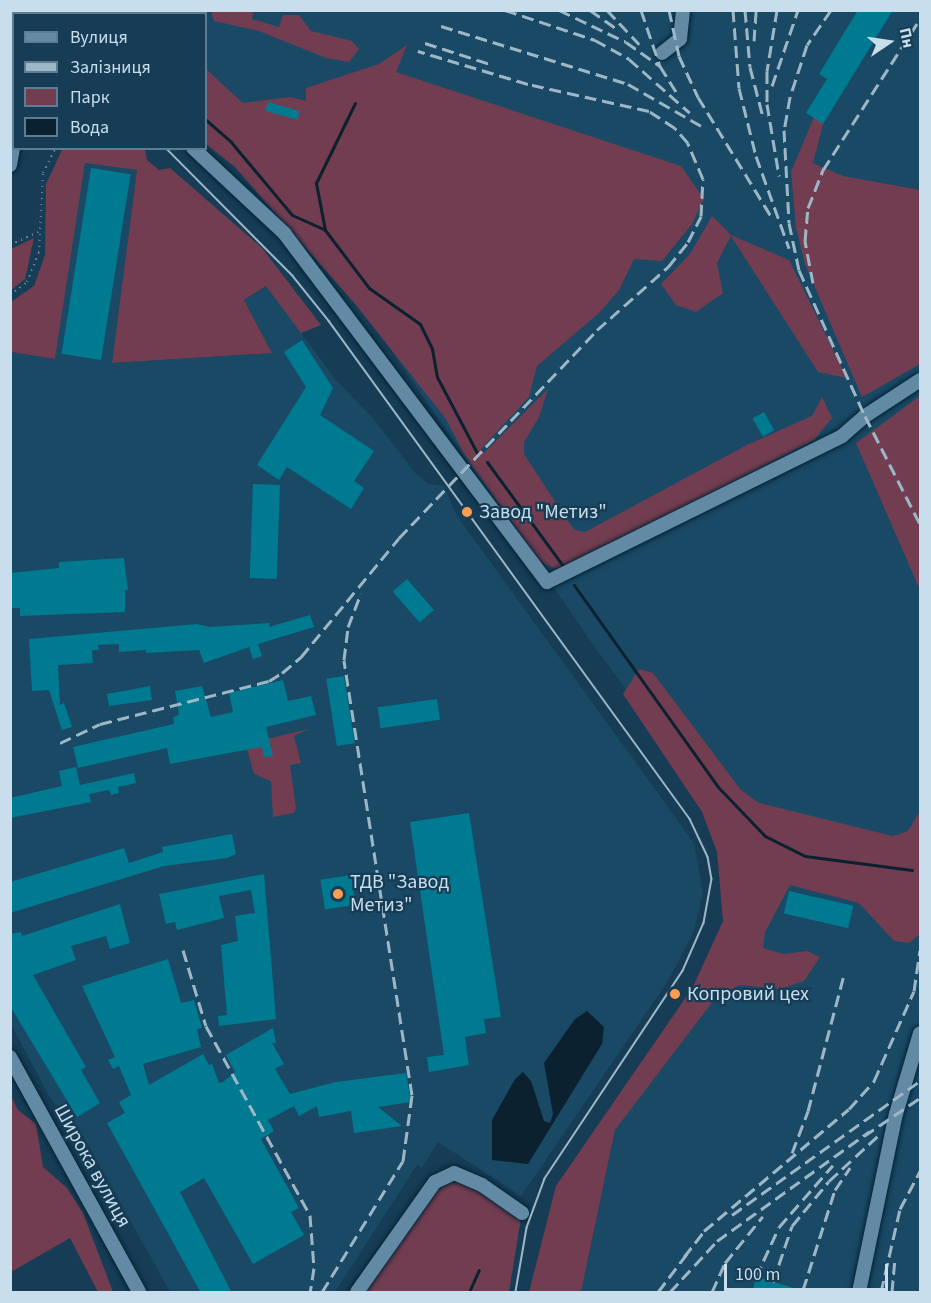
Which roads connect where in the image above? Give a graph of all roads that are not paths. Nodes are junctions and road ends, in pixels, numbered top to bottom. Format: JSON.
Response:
{"nodes":[{"id":1,"x":683,"y":10,"type":"edge"},
{"id":2,"x":662,"y":53,"type":"dead end"},
{"id":3,"x":13,"y":150,"type":"edge"},
{"id":4,"x":195,"y":150,"type":"edge"},
{"id":5,"x":10,"y":165,"type":"edge"},
{"id":6,"x":921,"y":380,"type":"edge"},
{"id":7,"x":921,"y":1033,"type":"edge"},
{"id":8,"x":10,"y":1057,"type":"edge"},
{"id":9,"x":522,"y":1213,"type":"dead end"},
{"id":10,"x":139,"y":1293,"type":"edge"},
{"id":11,"x":357,"y":1293,"type":"edge"},
{"id":12,"x":860,"y":1293,"type":"edge"}],
"edges":[{"from":1,"to":2,"type":"street"},
{"from":3,"to":5,"type":"street"},
{"from":4,"to":6,"type":"street"},
{"from":7,"to":12,"type":"street"},
{"from":8,"to":10,"type":"street","name":"Широка вулиця"},
{"from":9,"to":11,"type":"street"}]}
